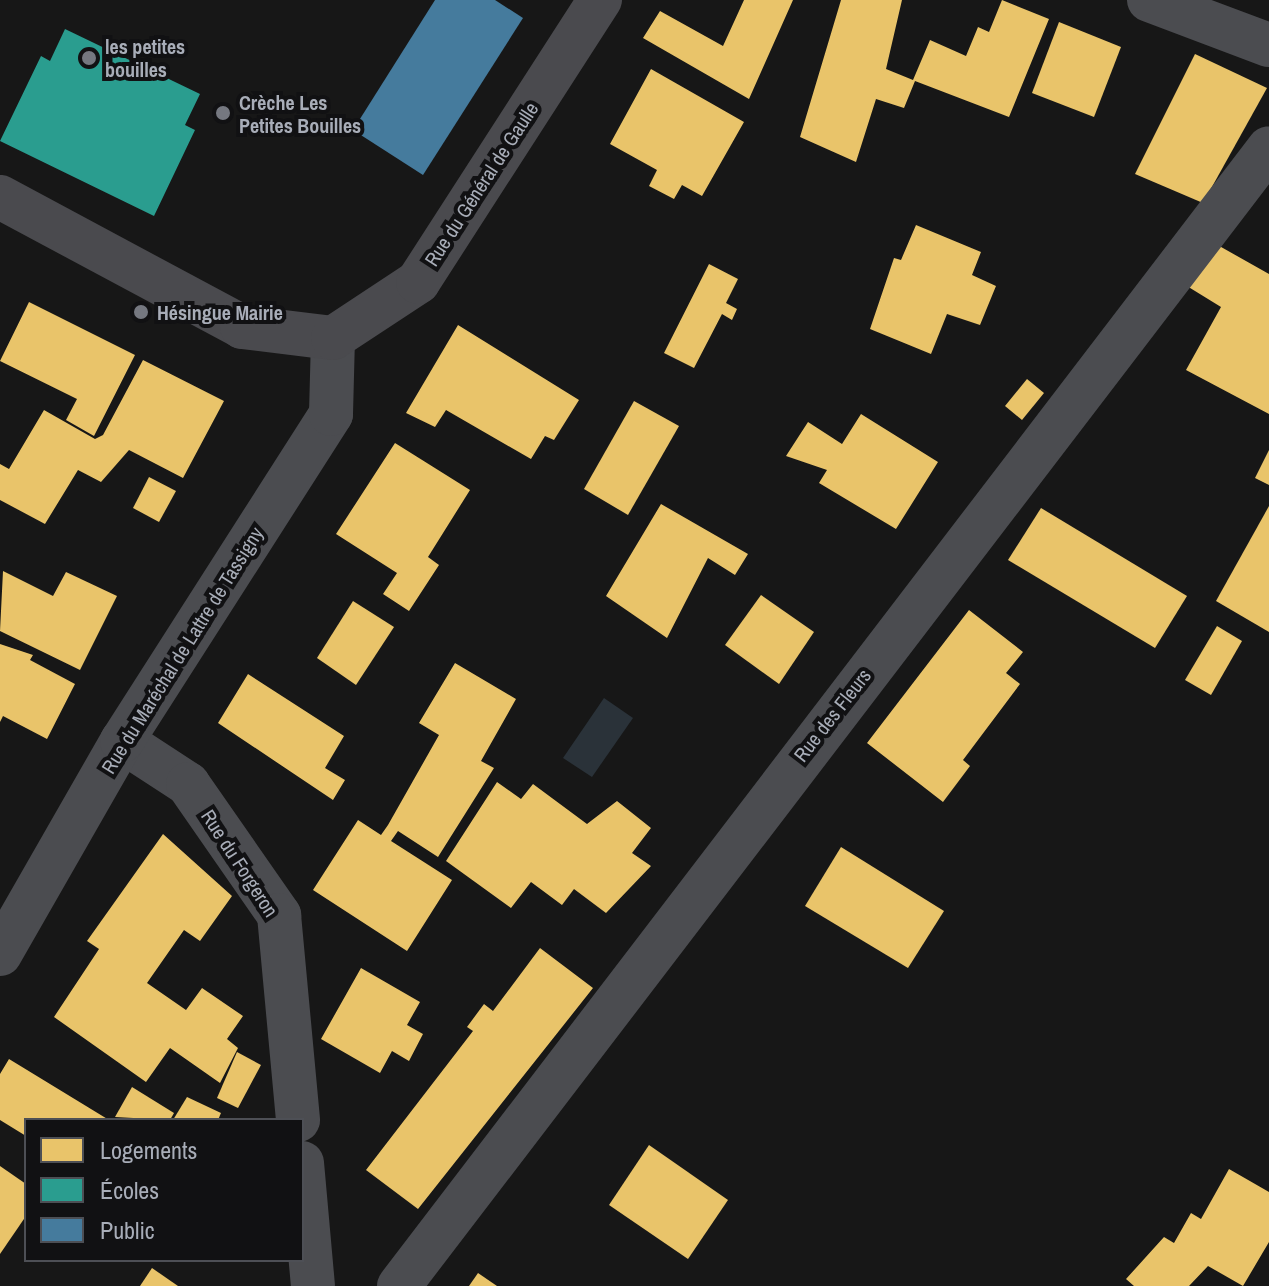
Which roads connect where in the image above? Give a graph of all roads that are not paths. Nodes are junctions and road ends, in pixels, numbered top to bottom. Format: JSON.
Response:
{"nodes":[{"id":1,"x":600,"y":0,"type":"edge"},
{"id":2,"x":1149,"y":0,"type":"edge"},
{"id":3,"x":1269,"y":45,"type":"edge"},
{"id":4,"x":1269,"y":148,"type":"edge"},
{"id":5,"x":0,"y":197,"type":"edge"},
{"id":6,"x":333,"y":338,"type":"junction"},
{"id":7,"x":122,"y":741,"type":"junction"},
{"id":8,"x":0,"y":954,"type":"edge"},
{"id":9,"x":298,"y":1118,"type":"edge"},
{"id":10,"x":304,"y":1185,"type":"edge"},
{"id":11,"x":313,"y":1286,"type":"edge"},
{"id":12,"x":399,"y":1286,"type":"edge"}],
"edges":[{"from":1,"to":6,"type":"main road","name":"Rue du Général de Gaulle"},
{"from":2,"to":3,"type":"street"},
{"from":4,"to":12,"type":"street","name":"Rue des Fleurs"},
{"from":5,"to":6,"type":"main road"},
{"from":6,"to":7,"type":"street","name":"Rue du Maréchal de Lattre de Tassigny"},
{"from":7,"to":8,"type":"street","name":"Rue du Maréchal de Lattre de Tassigny"},
{"from":7,"to":9,"type":"street","name":"Rue du Forgeron"},
{"from":10,"to":11,"type":"street"}]}
